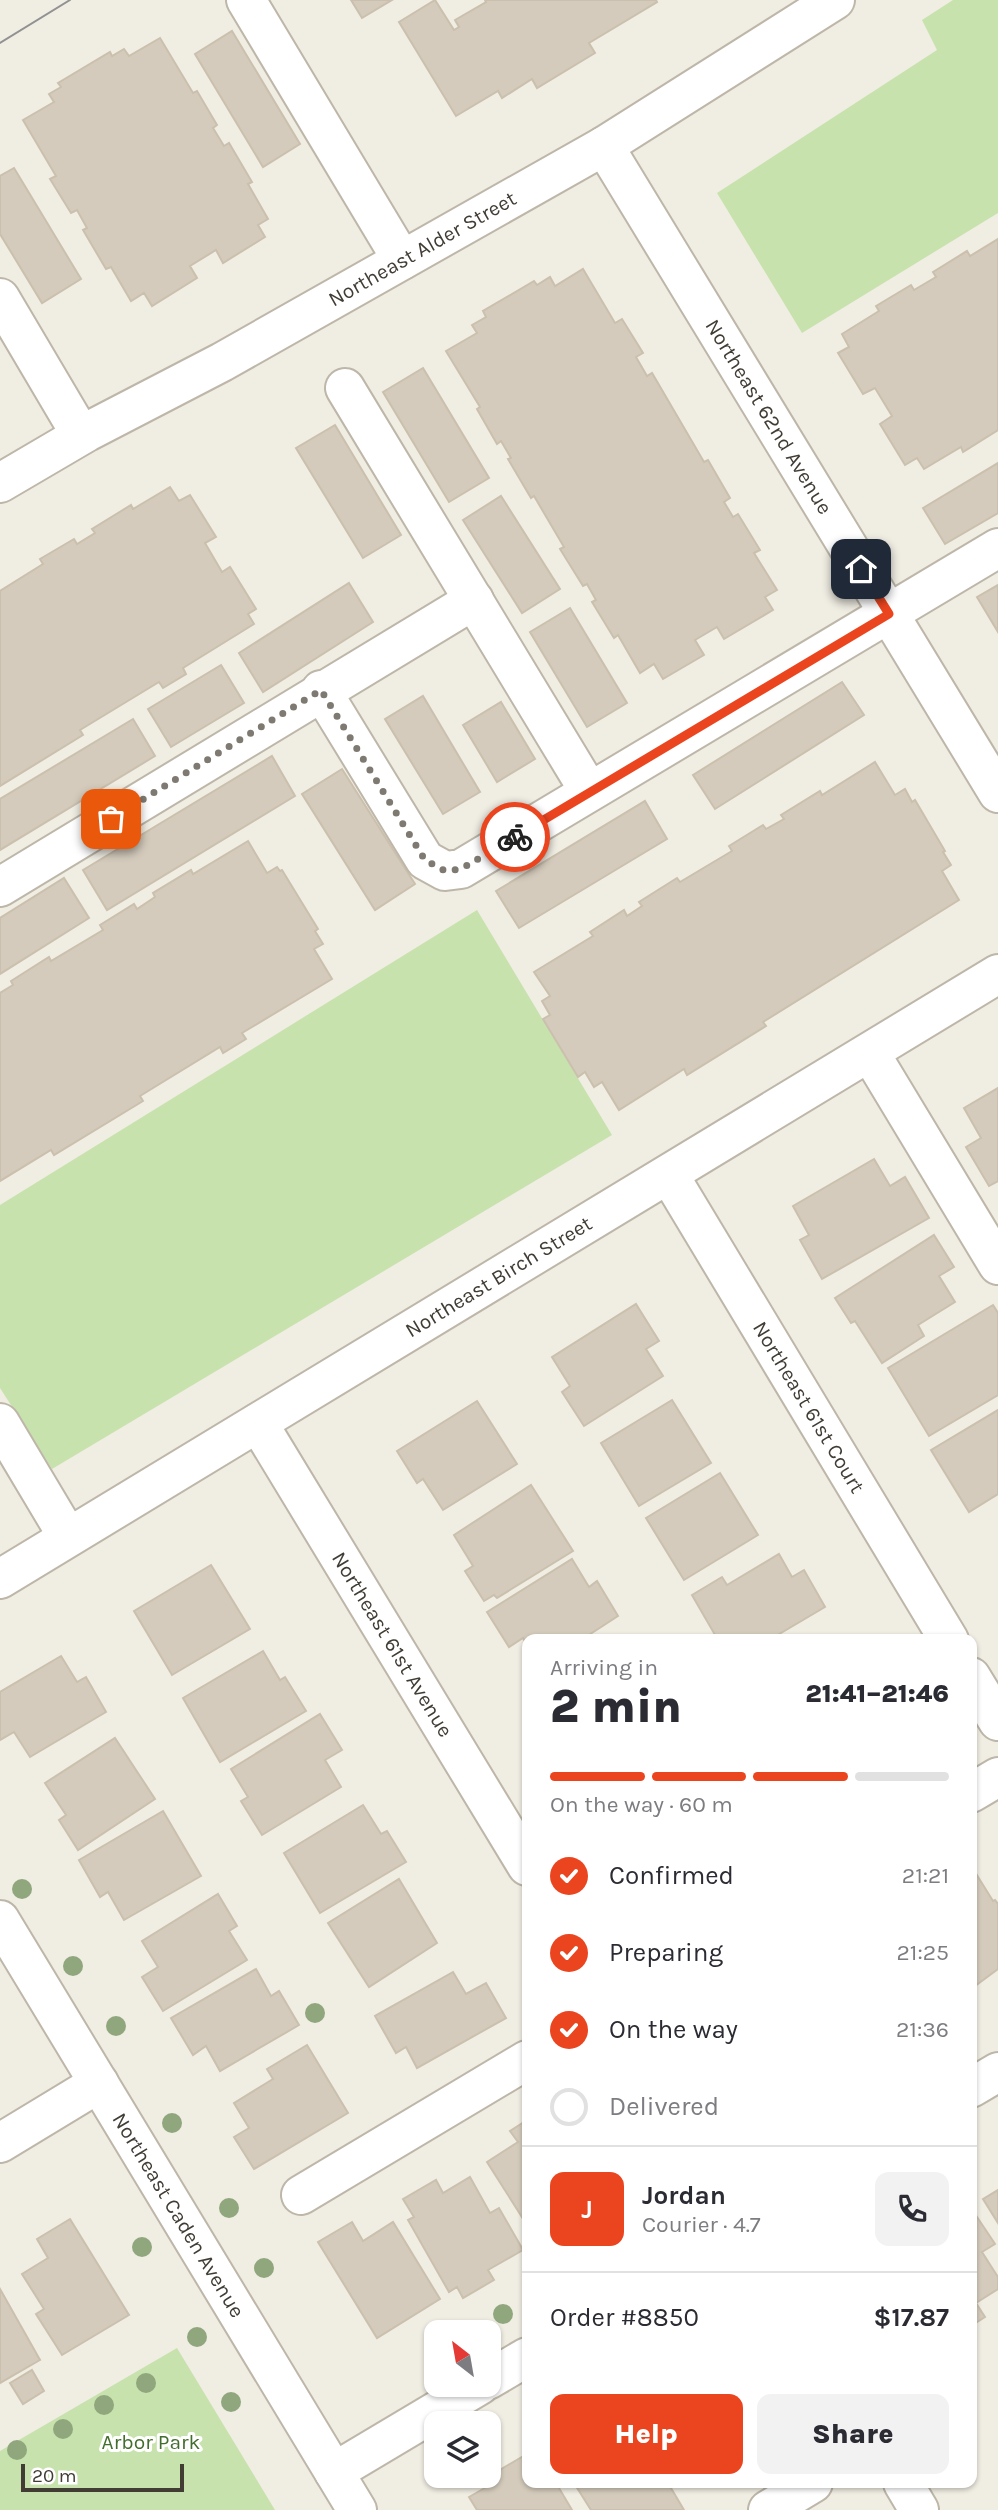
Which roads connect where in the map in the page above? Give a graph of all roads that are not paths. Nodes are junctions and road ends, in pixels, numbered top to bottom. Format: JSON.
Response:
{"nodes":[{"id":1,"x":246,"y":0,"type":"edge"},
{"id":2,"x":835,"y":0,"type":"edge"},
{"id":3,"x":604,"y":146,"type":"junction"},
{"id":4,"x":402,"y":260,"type":"junction"},
{"id":5,"x":0,"y":299,"type":"edge"},
{"id":6,"x":345,"y":388,"type":"dead end"},
{"id":7,"x":81,"y":435,"type":"junction"},
{"id":8,"x":0,"y":483,"type":"edge"},
{"id":9,"x":998,"y":548,"type":"edge"},
{"id":10,"x":474,"y":600,"type":"junction"},
{"id":11,"x":889,"y":614,"type":"junction"},
{"id":12,"x":321,"y":690,"type":"junction"},
{"id":13,"x":589,"y":791,"type":"junction"},
{"id":14,"x":998,"y":793,"type":"edge"},
{"id":15,"x":0,"y":887,"type":"edge"},
{"id":16,"x":998,"y":974,"type":"edge"},
{"id":17,"x":870,"y":1053,"type":"junction"},
{"id":18,"x":669,"y":1175,"type":"junction"},
{"id":19,"x":998,"y":1265,"type":"edge"},
{"id":20,"x":0,"y":1423,"type":"edge"},
{"id":21,"x":258,"y":1423,"type":"junction"},
{"id":22,"x":68,"y":1537,"type":"junction"},
{"id":23,"x":0,"y":1579,"type":"edge"},
{"id":24,"x":945,"y":1634,"type":"edge"},
{"id":25,"x":977,"y":1687,"type":"edge"},
{"id":26,"x":998,"y":1721,"type":"edge"},
{"id":27,"x":998,"y":1777,"type":"edge"},
{"id":28,"x":977,"y":1789,"type":"edge"},
{"id":29,"x":522,"y":1858,"type":"edge"},
{"id":30,"x":0,"y":1920,"type":"edge"},
{"id":31,"x":522,"y":2063,"type":"edge"},
{"id":32,"x":998,"y":2072,"type":"edge"},
{"id":33,"x":99,"y":2083,"type":"junction"},
{"id":34,"x":977,"y":2084,"type":"edge"},
{"id":35,"x":0,"y":2143,"type":"edge"},
{"id":36,"x":301,"y":2195,"type":"dead end"},
{"id":37,"x":522,"y":2360,"type":"edge"},
{"id":38,"x":501,"y":2372,"type":"edge"},
{"id":39,"x":458,"y":2398,"type":"edge"},
{"id":40,"x":334,"y":2472,"type":"junction"},
{"id":41,"x":805,"y":2488,"type":"edge"},
{"id":42,"x":906,"y":2488,"type":"edge"},
{"id":43,"x":357,"y":2510,"type":"edge"},
{"id":44,"x":768,"y":2510,"type":"edge"},
{"id":45,"x":919,"y":2510,"type":"edge"}],
"edges":[{"from":1,"to":4,"type":"street"},
{"from":2,"to":3,"type":"street","name":"Northeast Alder Street"},
{"from":3,"to":4,"type":"street","name":"Northeast Alder Street"},
{"from":3,"to":11,"type":"street","name":"Northeast 62nd Avenue"},
{"from":4,"to":7,"type":"street","name":"Northeast Alder Street"},
{"from":5,"to":7,"type":"street"},
{"from":6,"to":10,"type":"street"},
{"from":7,"to":8,"type":"street","name":"Northeast Alder Street"},
{"from":9,"to":11,"type":"street"},
{"from":10,"to":12,"type":"street"},
{"from":10,"to":13,"type":"street"},
{"from":11,"to":13,"type":"street"},
{"from":11,"to":14,"type":"street","name":"Northeast 62nd Avenue"},
{"from":12,"to":13,"type":"street"},
{"from":12,"to":15,"type":"street"},
{"from":16,"to":17,"type":"street","name":"Northeast Birch Street"},
{"from":17,"to":18,"type":"street","name":"Northeast Birch Street"},
{"from":17,"to":19,"type":"street"},
{"from":18,"to":21,"type":"street","name":"Northeast Birch Street"},
{"from":18,"to":24,"type":"street","name":"Northeast 61st Court"},
{"from":20,"to":22,"type":"street"},
{"from":21,"to":22,"type":"street","name":"Northeast Birch Street"},
{"from":21,"to":29,"type":"street","name":"Northeast 61st Avenue"},
{"from":22,"to":23,"type":"street","name":"Northeast Birch Street"},
{"from":25,"to":26,"type":"street"},
{"from":27,"to":28,"type":"street"},
{"from":30,"to":33,"type":"street","name":"Northeast Caden Avenue"},
{"from":31,"to":36,"type":"street"},
{"from":32,"to":34,"type":"street"},
{"from":33,"to":35,"type":"street"},
{"from":33,"to":40,"type":"street","name":"Northeast Caden Avenue"},
{"from":37,"to":38,"type":"street"},
{"from":39,"to":40,"type":"street"},
{"from":40,"to":43,"type":"street","name":"Northeast Caden Avenue"},
{"from":41,"to":44,"type":"street"},
{"from":42,"to":45,"type":"street"}]}
